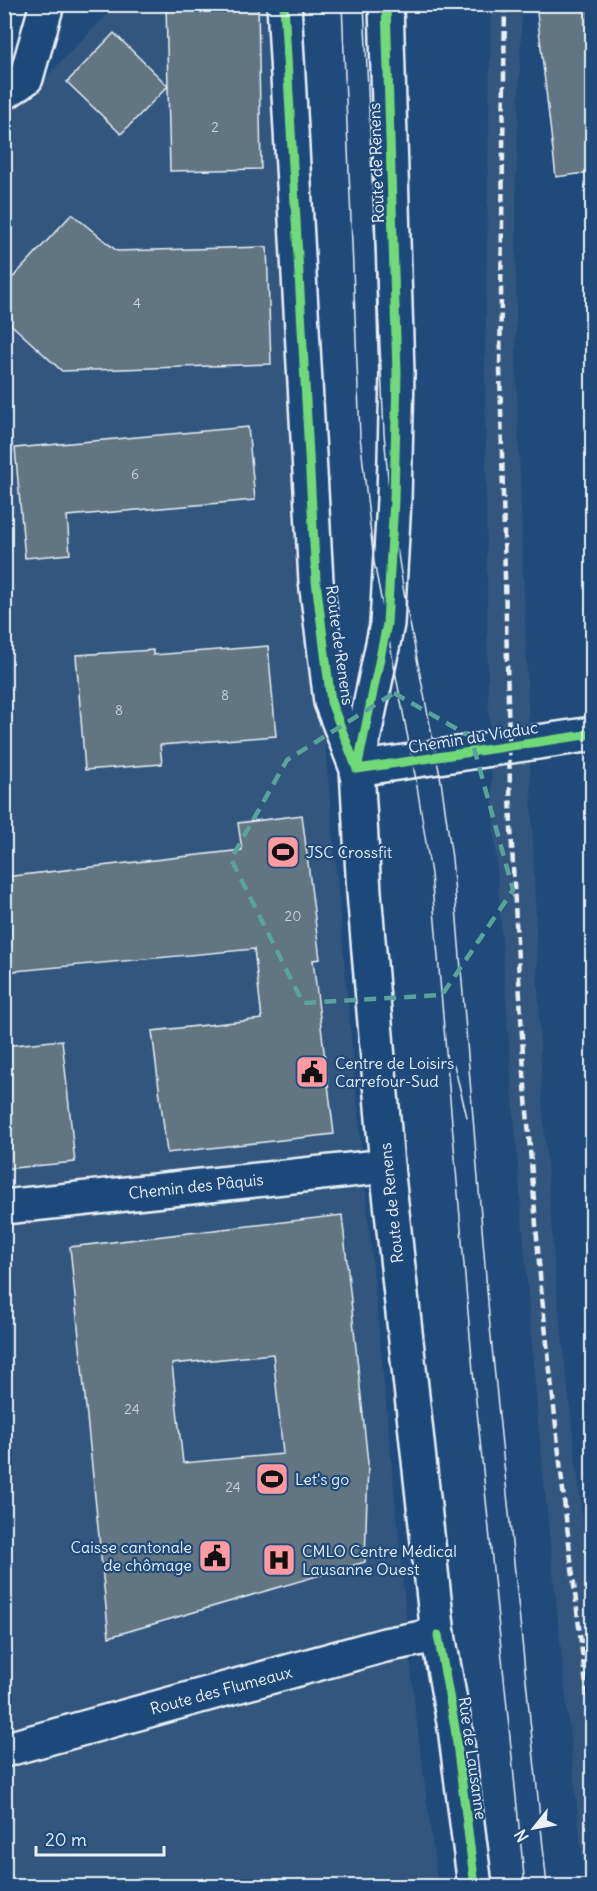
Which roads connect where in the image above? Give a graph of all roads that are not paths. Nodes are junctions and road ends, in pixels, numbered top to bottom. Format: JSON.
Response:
{"nodes":[{"id":1,"x":48,"y":4,"type":"edge"},
{"id":2,"x":284,"y":4,"type":"edge"},
{"id":3,"x":386,"y":4,"type":"edge"},
{"id":4,"x":4,"y":93,"type":"edge"},
{"id":5,"x":592,"y":734,"type":"edge"},
{"id":6,"x":357,"y":769,"type":"junction"},
{"id":7,"x":387,"y":1166,"type":"junction"},
{"id":8,"x":4,"y":1207,"type":"edge"},
{"id":9,"x":438,"y":1635,"type":"junction"},
{"id":10,"x":4,"y":1750,"type":"edge"},
{"id":11,"x":475,"y":1887,"type":"edge"}],
"edges":[{"from":1,"to":4,"type":"main road"},
{"from":2,"to":6,"type":"main road","name":"Route de Renens"},
{"from":3,"to":6,"type":"main road","name":"Route de Renens"},
{"from":5,"to":6,"type":"main road","name":"Chemin du Viaduc"},
{"from":6,"to":7,"type":"main road","name":"Route de Renens"},
{"from":7,"to":8,"type":"main road","name":"Chemin des Pâquis"},
{"from":7,"to":9,"type":"main road","name":"Route de Renens"},
{"from":9,"to":10,"type":"main road","name":"Route des Flumeaux"},
{"from":9,"to":11,"type":"main road","name":"Rue de Lausanne"}]}
